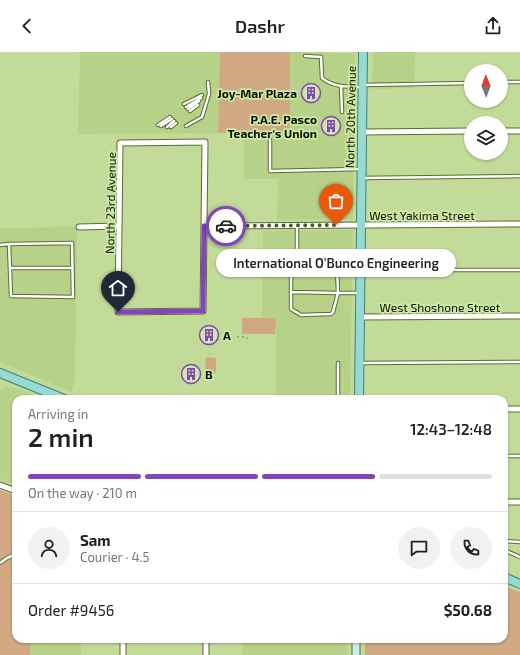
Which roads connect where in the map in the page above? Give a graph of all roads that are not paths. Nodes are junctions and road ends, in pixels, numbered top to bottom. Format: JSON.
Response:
{"nodes":[{"id":1,"x":362,"y":52,"type":"edge"},
{"id":2,"x":305,"y":56,"type":"dead end"},
{"id":3,"x":208,"y":82,"type":"dead end"},
{"id":4,"x":508,"y":82,"type":"edge"},
{"id":5,"x":520,"y":82,"type":"edge"},
{"id":6,"x":464,"y":83,"type":"edge"},
{"id":7,"x":341,"y":86,"type":"junction"},
{"id":8,"x":362,"y":86,"type":"junction"},
{"id":9,"x":198,"y":105,"type":"dead end"},
{"id":10,"x":187,"y":108,"type":"junction"},
{"id":11,"x":342,"y":112,"type":"dead end"},
{"id":12,"x":173,"y":120,"type":"junction"},
{"id":13,"x":160,"y":126,"type":"dead end"},
{"id":14,"x":186,"y":126,"type":"dead end"},
{"id":15,"x":167,"y":127,"type":"dead end"},
{"id":16,"x":171,"y":127,"type":"dead end"},
{"id":17,"x":464,"y":131,"type":"edge"},
{"id":18,"x":508,"y":131,"type":"edge"},
{"id":19,"x":520,"y":131,"type":"edge"},
{"id":20,"x":362,"y":132,"type":"junction"},
{"id":21,"x":270,"y":140,"type":"dead end"},
{"id":22,"x":361,"y":173,"type":"junction"},
{"id":23,"x":520,"y":176,"type":"edge"},
{"id":24,"x":520,"y":224,"type":"edge"},
{"id":25,"x":296,"y":225,"type":"junction"},
{"id":26,"x":361,"y":225,"type":"junction"},
{"id":27,"x":119,"y":226,"type":"junction"},
{"id":28,"x":204,"y":226,"type":"junction"},
{"id":29,"x":79,"y":227,"type":"dead end"},
{"id":30,"x":0,"y":244,"type":"edge"},
{"id":31,"x":10,"y":244,"type":"junction"},
{"id":32,"x":10,"y":268,"type":"junction"},
{"id":33,"x":73,"y":268,"type":"junction"},
{"id":34,"x":297,"y":268,"type":"junction"},
{"id":35,"x":360,"y":270,"type":"junction"},
{"id":36,"x":520,"y":270,"type":"edge"},
{"id":37,"x":291,"y":292,"type":"junction"},
{"id":38,"x":338,"y":293,"type":"junction"},
{"id":39,"x":360,"y":293,"type":"junction"},
{"id":40,"x":520,"y":316,"type":"edge"},
{"id":41,"x":360,"y":317,"type":"junction"},
{"id":42,"x":338,"y":362,"type":"dead end"},
{"id":43,"x":520,"y":362,"type":"edge"},
{"id":44,"x":359,"y":363,"type":"junction"},
{"id":45,"x":0,"y":373,"type":"edge"},
{"id":46,"x":54,"y":395,"type":"edge"},
{"id":47,"x":338,"y":395,"type":"edge"},
{"id":48,"x":359,"y":395,"type":"edge"},
{"id":49,"x":508,"y":409,"type":"edge"},
{"id":50,"x":520,"y":409,"type":"edge"},
{"id":51,"x":508,"y":456,"type":"edge"},
{"id":52,"x":520,"y":456,"type":"edge"},
{"id":53,"x":0,"y":485,"type":"edge"},
{"id":54,"x":12,"y":490,"type":"edge"},
{"id":55,"x":508,"y":502,"type":"edge"},
{"id":56,"x":520,"y":502,"type":"edge"},
{"id":57,"x":508,"y":541,"type":"edge"},
{"id":58,"x":520,"y":542,"type":"edge"},
{"id":59,"x":508,"y":552,"type":"edge"},
{"id":60,"x":12,"y":556,"type":"edge"},
{"id":61,"x":520,"y":557,"type":"edge"},
{"id":62,"x":0,"y":563,"type":"edge"},
{"id":63,"x":508,"y":580,"type":"edge"},
{"id":64,"x":520,"y":584,"type":"edge"},
{"id":65,"x":123,"y":643,"type":"edge"},
{"id":66,"x":206,"y":643,"type":"edge"},
{"id":67,"x":356,"y":643,"type":"edge"},
{"id":68,"x":123,"y":655,"type":"edge"},
{"id":69,"x":206,"y":655,"type":"edge"},
{"id":70,"x":356,"y":655,"type":"edge"}],
"edges":[{"from":1,"to":8,"type":"main road","name":"North 20th Avenue"},
{"from":2,"to":7,"type":"lane"},
{"from":3,"to":14,"type":"lane"},
{"from":4,"to":5,"type":"lane"},
{"from":6,"to":8,"type":"lane"},
{"from":7,"to":8,"type":"lane"},
{"from":7,"to":11,"type":"lane"},
{"from":8,"to":20,"type":"main road","name":"North 20th Avenue"},
{"from":9,"to":10,"type":"lane"},
{"from":10,"to":10,"type":"lane"},
{"from":12,"to":13,"type":"lane"},
{"from":12,"to":15,"type":"lane"},
{"from":12,"to":16,"type":"lane"},
{"from":17,"to":20,"type":"street"},
{"from":18,"to":19,"type":"street"},
{"from":20,"to":22,"type":"main road","name":"North 20th Avenue"},
{"from":21,"to":22,"type":"lane"},
{"from":22,"to":23,"type":"lane"},
{"from":22,"to":26,"type":"main road","name":"North 20th Avenue"},
{"from":24,"to":26,"type":"street","name":"West Yakima Street"},
{"from":25,"to":26,"type":"street","name":"West Yakima Street"},
{"from":25,"to":28,"type":"street","name":"West Yakima Street"},
{"from":25,"to":34,"type":"lane"},
{"from":26,"to":35,"type":"main road","name":"North 20th Avenue"},
{"from":27,"to":28,"type":"street","name":"North 23rd Avenue"},
{"from":27,"to":28,"type":"street","name":"North 23rd Avenue"},
{"from":27,"to":29,"type":"street"},
{"from":30,"to":31,"type":"lane"},
{"from":31,"to":32,"type":"lane"},
{"from":31,"to":33,"type":"lane"},
{"from":32,"to":33,"type":"lane"},
{"from":32,"to":33,"type":"lane"},
{"from":34,"to":37,"type":"lane"},
{"from":34,"to":38,"type":"lane"},
{"from":35,"to":36,"type":"lane"},
{"from":35,"to":39,"type":"main road","name":"North 20th Avenue"},
{"from":37,"to":38,"type":"lane"},
{"from":37,"to":38,"type":"lane"},
{"from":38,"to":39,"type":"lane"},
{"from":39,"to":41,"type":"main road","name":"North 20th Avenue"},
{"from":40,"to":41,"type":"street","name":"West Shoshone Street"},
{"from":41,"to":44,"type":"main road","name":"North 20th Avenue"},
{"from":42,"to":47,"type":"lane"},
{"from":43,"to":44,"type":"lane"},
{"from":44,"to":48,"type":"main road","name":"North 20th Avenue"},
{"from":45,"to":46,"type":"main road"},
{"from":49,"to":50,"type":"street"},
{"from":51,"to":52,"type":"lane"},
{"from":53,"to":54,"type":"street"},
{"from":55,"to":56,"type":"street"},
{"from":57,"to":58,"type":"lane"},
{"from":59,"to":61,"type":"lane"},
{"from":60,"to":62,"type":"lane"},
{"from":63,"to":64,"type":"main road"},
{"from":65,"to":68,"type":"street"},
{"from":66,"to":69,"type":"street"},
{"from":67,"to":70,"type":"main road"}]}
